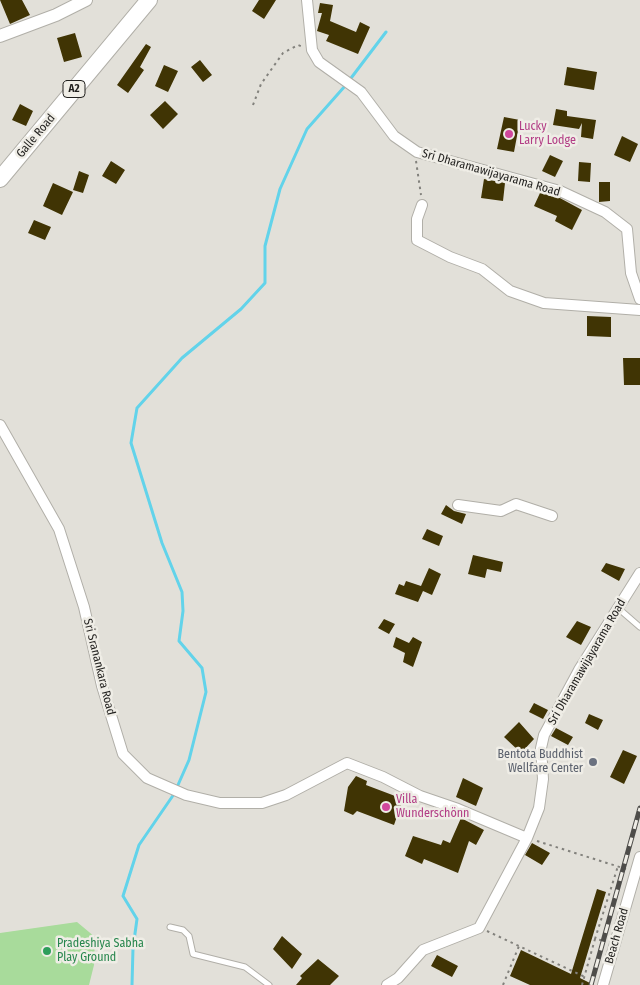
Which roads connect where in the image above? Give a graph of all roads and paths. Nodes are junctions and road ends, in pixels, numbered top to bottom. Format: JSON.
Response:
{"nodes":[{"id":1,"x":86,"y":0,"type":"edge"},
{"id":2,"x":149,"y":0,"type":"edge"},
{"id":3,"x":307,"y":0,"type":"edge"},
{"id":4,"x":0,"y":36,"type":"edge"},
{"id":5,"x":312,"y":50,"type":"junction"},
{"id":6,"x":253,"y":104,"type":"dead end"},
{"id":7,"x":417,"y":152,"type":"junction"},
{"id":8,"x":0,"y":179,"type":"edge"},
{"id":9,"x":422,"y":205,"type":"joint"},
{"id":10,"x":640,"y":299,"type":"edge"},
{"id":11,"x":640,"y":310,"type":"edge"},
{"id":12,"x":0,"y":425,"type":"edge"},
{"id":13,"x":458,"y":505,"type":"dead end"},
{"id":14,"x":552,"y":516,"type":"dead end"},
{"id":15,"x":640,"y":573,"type":"edge"},
{"id":16,"x":618,"y":608,"type":"junction"},
{"id":17,"x":640,"y":627,"type":"edge"},
{"id":18,"x":526,"y":838,"type":"junction"},
{"id":19,"x":640,"y":857,"type":"edge"},
{"id":20,"x":618,"y":866,"type":"junction"},
{"id":21,"x":635,"y":872,"type":"junction"},
{"id":22,"x":170,"y":927,"type":"dead end"},
{"id":23,"x":479,"y":928,"type":"junction"},
{"id":24,"x":595,"y":939,"type":"junction"},
{"id":25,"x":615,"y":944,"type":"junction"},
{"id":26,"x":519,"y":946,"type":"junction"},
{"id":27,"x":585,"y":977,"type":"junction"},
{"id":28,"x":269,"y":985,"type":"edge"},
{"id":29,"x":386,"y":985,"type":"edge"},
{"id":30,"x":503,"y":985,"type":"edge"},
{"id":31,"x":582,"y":985,"type":"edge"},
{"id":32,"x":603,"y":985,"type":"edge"}],
"edges":[{"from":1,"to":4,"type":"street"},
{"from":2,"to":8,"type":"highway","name":"Galle Road","number":"A2"},
{"from":3,"to":5,"type":"street"},
{"from":5,"to":6,"type":"path"},
{"from":5,"to":7,"type":"street","name":"Sri Dharamawijayarama Road"},
{"from":7,"to":9,"type":"path"},
{"from":7,"to":10,"type":"street","name":"Sri Dharamawijayarama Road"},
{"from":9,"to":11,"type":"street"},
{"from":12,"to":18,"type":"street","name":"Sri Sranankara Road"},
{"from":13,"to":14,"type":"street"},
{"from":15,"to":16,"type":"street","name":"Sri Dharamawijayarama Road"},
{"from":16,"to":17,"type":"lane"},
{"from":16,"to":18,"type":"street","name":"Sri Dharamawijayarama Road"},
{"from":18,"to":20,"type":"path"},
{"from":18,"to":23,"type":"street","name":"Sri Dharamawijayarama Road"},
{"from":19,"to":21,"type":"street","name":"Beach Road"},
{"from":20,"to":21,"type":"path"},
{"from":20,"to":24,"type":"path"},
{"from":21,"to":25,"type":"street","name":"Beach Road"},
{"from":22,"to":28,"type":"lane"},
{"from":23,"to":26,"type":"path"},
{"from":23,"to":29,"type":"street"},
{"from":24,"to":25,"type":"path"},
{"from":24,"to":27,"type":"path"},
{"from":25,"to":32,"type":"street","name":"Beach Road"},
{"from":26,"to":27,"type":"path"},
{"from":26,"to":30,"type":"path"},
{"from":27,"to":31,"type":"path"}]}
